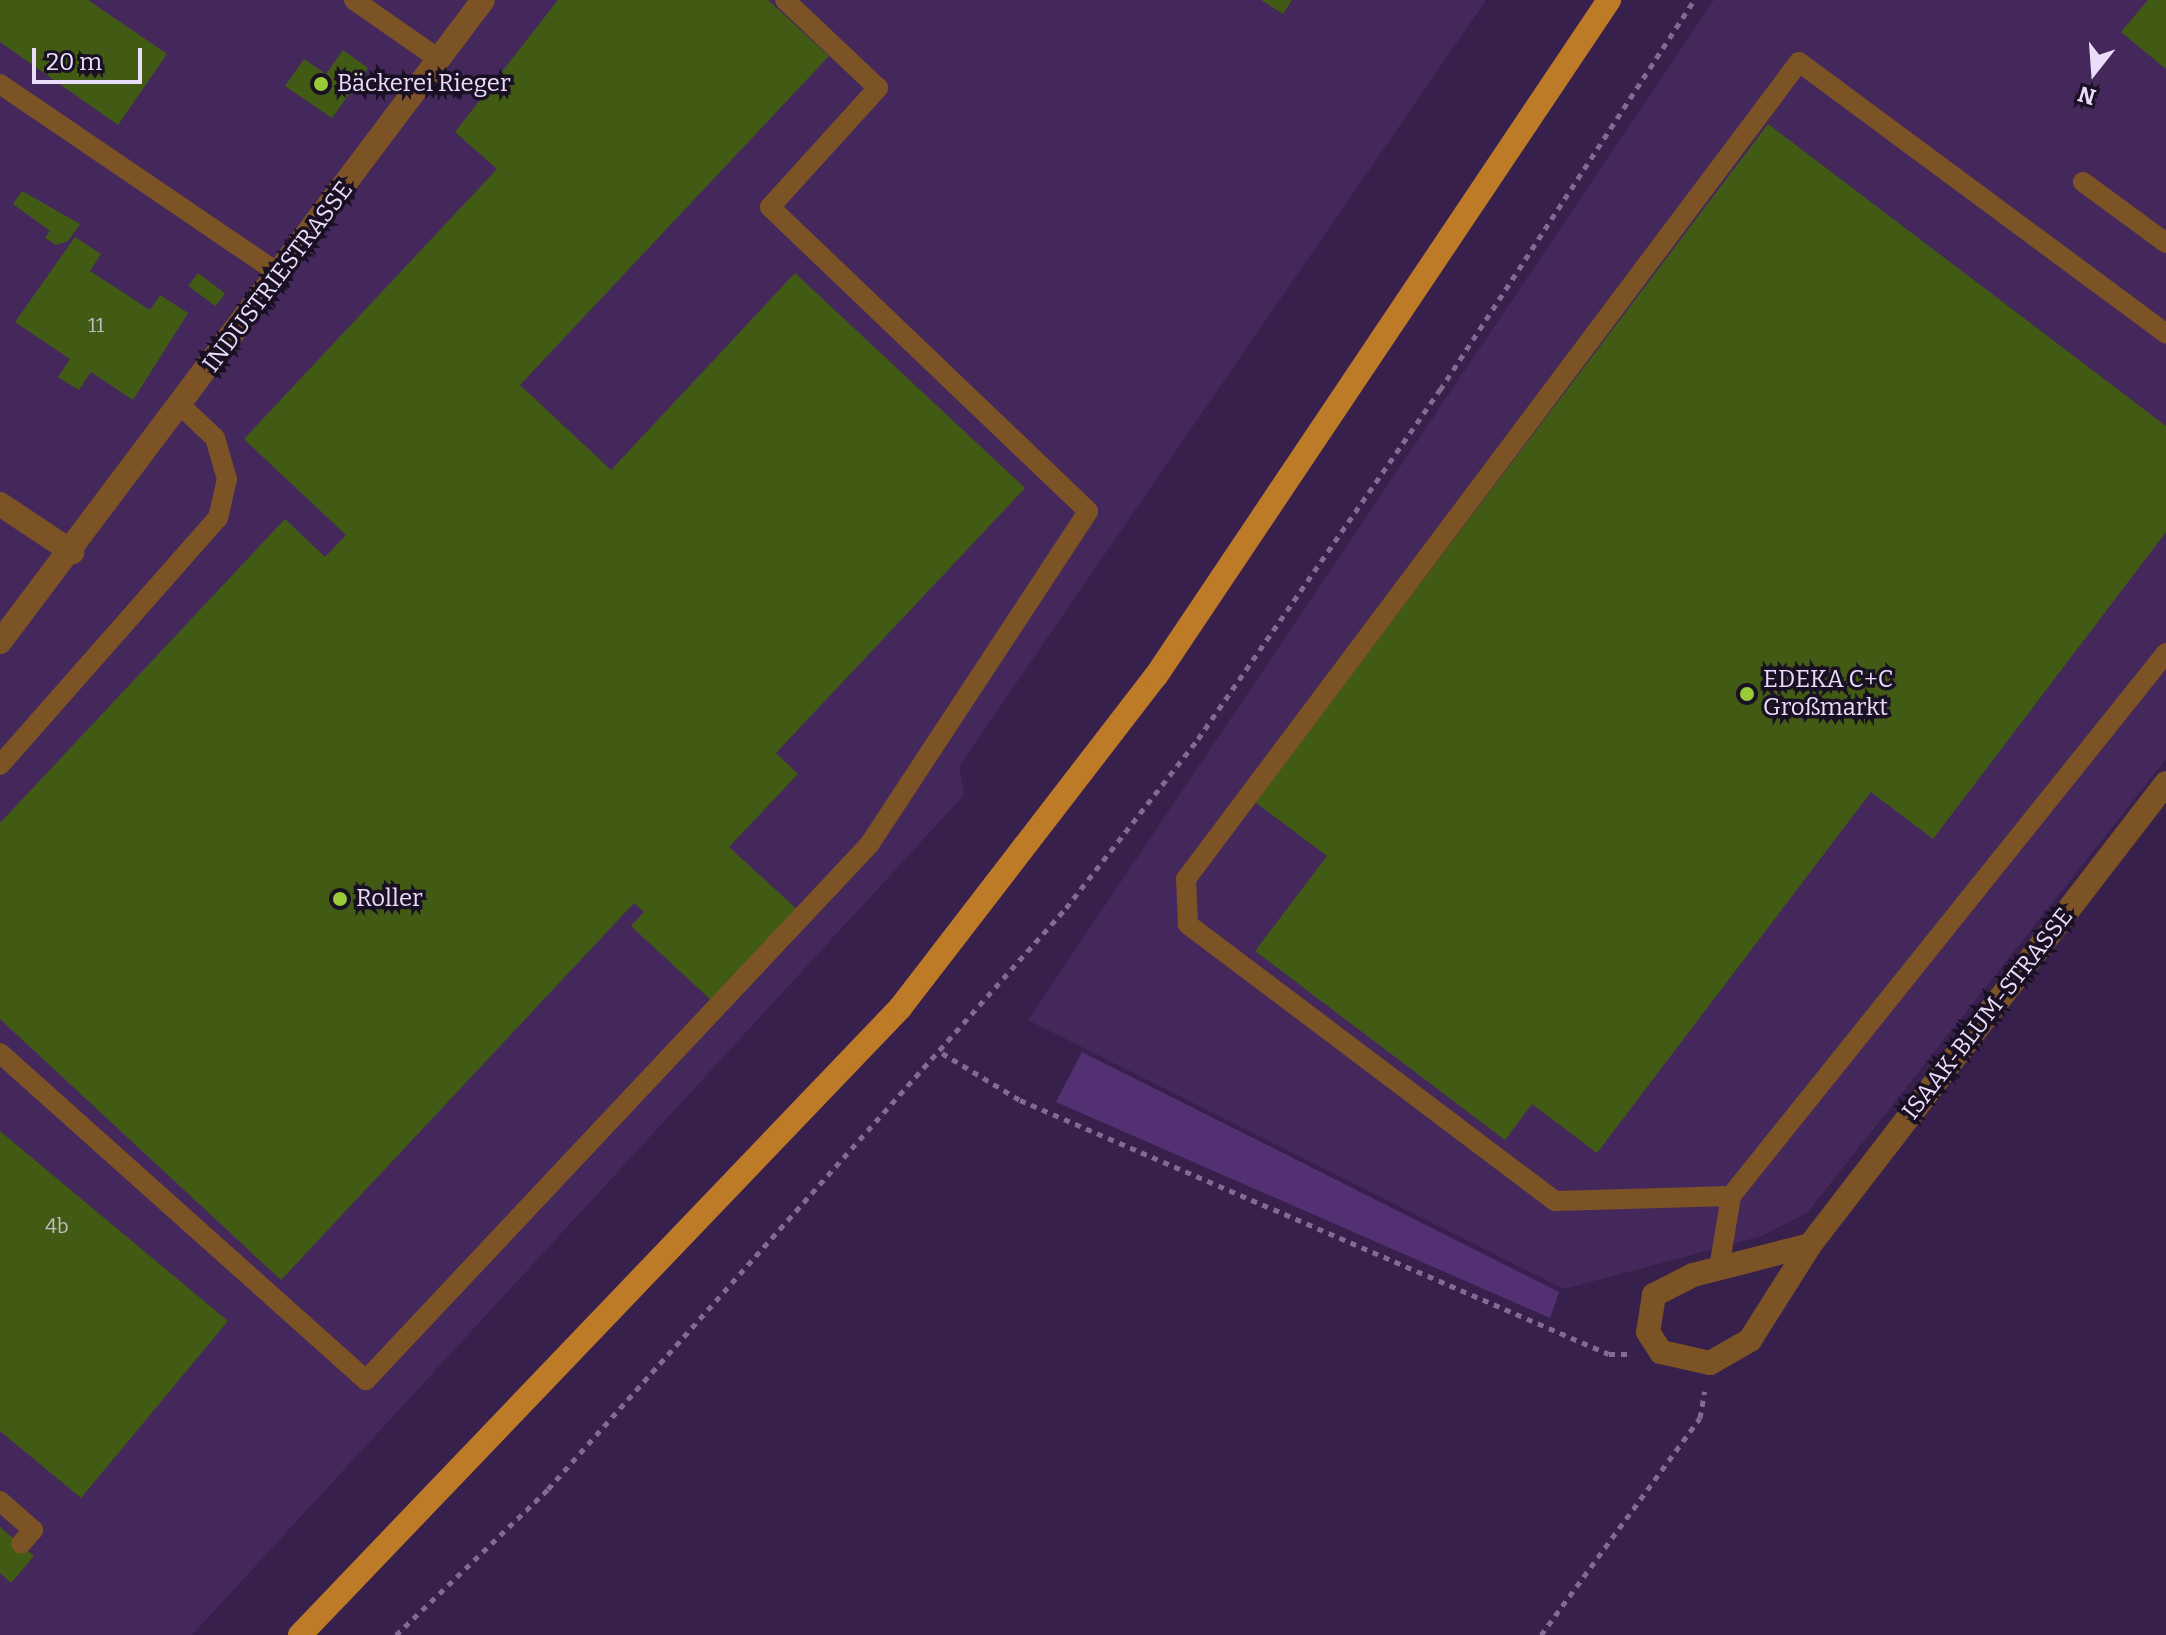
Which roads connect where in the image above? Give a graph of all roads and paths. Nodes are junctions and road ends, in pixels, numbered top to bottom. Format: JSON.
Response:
{"nodes":[{"id":1,"x":354,"y":0,"type":"edge"},
{"id":2,"x":483,"y":0,"type":"edge"},
{"id":3,"x":785,"y":0,"type":"edge"},
{"id":4,"x":1609,"y":0,"type":"edge"},
{"id":5,"x":1694,"y":0,"type":"edge"},
{"id":6,"x":440,"y":60,"type":"junction"},
{"id":7,"x":0,"y":84,"type":"edge"},
{"id":8,"x":2083,"y":182,"type":"dead end"},
{"id":9,"x":2166,"y":243,"type":"edge"},
{"id":10,"x":280,"y":274,"type":"junction"},
{"id":11,"x":2166,"y":334,"type":"edge"},
{"id":12,"x":181,"y":406,"type":"junction"},
{"id":13,"x":0,"y":504,"type":"edge"},
{"id":14,"x":72,"y":552,"type":"junction"},
{"id":15,"x":0,"y":642,"type":"edge"},
{"id":16,"x":2166,"y":653,"type":"edge"},
{"id":17,"x":0,"y":765,"type":"edge"},
{"id":18,"x":2166,"y":783,"type":"edge"},
{"id":19,"x":0,"y":1053,"type":"edge"},
{"id":20,"x":942,"y":1053,"type":"junction"},
{"id":21,"x":1731,"y":1196,"type":"junction"},
{"id":22,"x":1810,"y":1245,"type":"junction"},
{"id":23,"x":1719,"y":1268,"type":"junction"},
{"id":24,"x":1661,"y":1352,"type":"junction"},
{"id":25,"x":1710,"y":1363,"type":"junction"},
{"id":26,"x":4,"y":1513,"type":"edge"},
{"id":27,"x":21,"y":1544,"type":"dead end"},
{"id":28,"x":300,"y":1635,"type":"edge"},
{"id":29,"x":396,"y":1635,"type":"edge"},
{"id":30,"x":1541,"y":1635,"type":"edge"}],
"edges":[{"from":1,"to":6,"type":"lane"},
{"from":2,"to":6,"type":"street","name":"INDUSTRIESTRASSE"},
{"from":3,"to":19,"type":"lane"},
{"from":4,"to":28,"type":"main road"},
{"from":5,"to":20,"type":"path"},
{"from":6,"to":10,"type":"street","name":"INDUSTRIESTRASSE"},
{"from":7,"to":10,"type":"lane"},
{"from":8,"to":9,"type":"lane"},
{"from":10,"to":12,"type":"street","name":"INDUSTRIESTRASSE"},
{"from":11,"to":21,"type":"lane"},
{"from":12,"to":14,"type":"street","name":"INDUSTRIESTRASSE"},
{"from":12,"to":17,"type":"lane"},
{"from":13,"to":14,"type":"street"},
{"from":14,"to":15,"type":"street","name":"INDUSTRIESTRASSE"},
{"from":16,"to":21,"type":"lane"},
{"from":18,"to":22,"type":"street","name":"ISAAK-BLUM-STRASSE"},
{"from":20,"to":24,"type":"path"},
{"from":20,"to":29,"type":"path"},
{"from":21,"to":23,"type":"lane"},
{"from":22,"to":23,"type":"street"},
{"from":22,"to":25,"type":"street","name":"ISAAK-BLUM-STRASSE"},
{"from":23,"to":24,"type":"street"},
{"from":24,"to":25,"type":"street"},
{"from":25,"to":30,"type":"path"},
{"from":26,"to":27,"type":"lane"}]}
